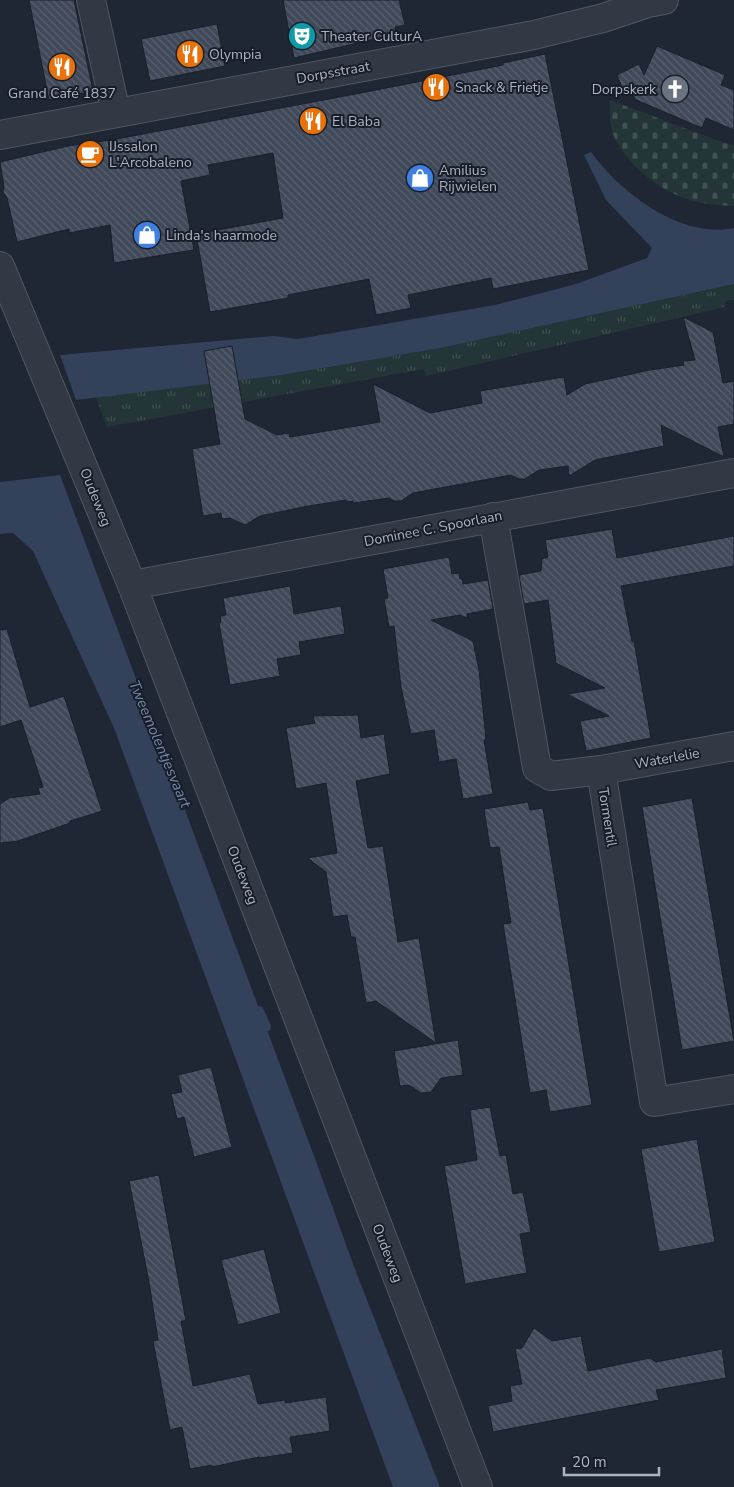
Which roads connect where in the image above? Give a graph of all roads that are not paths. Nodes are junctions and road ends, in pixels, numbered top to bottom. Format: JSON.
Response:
{"nodes":[{"id":1,"x":91,"y":0,"type":"edge"},
{"id":2,"x":664,"y":0,"type":"edge"},
{"id":3,"x":116,"y":113,"type":"junction"},
{"id":4,"x":0,"y":135,"type":"edge"},
{"id":5,"x":0,"y":266,"type":"edge"},
{"id":6,"x":734,"y":473,"type":"edge"},
{"id":7,"x":493,"y":517,"type":"junction"},
{"id":8,"x":132,"y":585,"type":"junction"},
{"id":9,"x":734,"y":746,"type":"edge"},
{"id":10,"x":601,"y":770,"type":"junction"},
{"id":11,"x":734,"y":1089,"type":"edge"},
{"id":12,"x":478,"y":1487,"type":"edge"}],
"edges":[{"from":1,"to":3,"type":"street"},
{"from":2,"to":3,"type":"street","name":"Dorpsstraat"},
{"from":3,"to":4,"type":"street","name":"Dorpsstraat"},
{"from":5,"to":8,"type":"street","name":"Oudeweg"},
{"from":6,"to":7,"type":"street","name":"Dominee C. Spoorlaan"},
{"from":7,"to":8,"type":"street","name":"Dominee C. Spoorlaan"},
{"from":7,"to":10,"type":"street","name":"Tormentil"},
{"from":8,"to":12,"type":"street","name":"Oudeweg"},
{"from":9,"to":10,"type":"street","name":"Waterlelie"},
{"from":10,"to":11,"type":"street","name":"Tormentil"}]}
